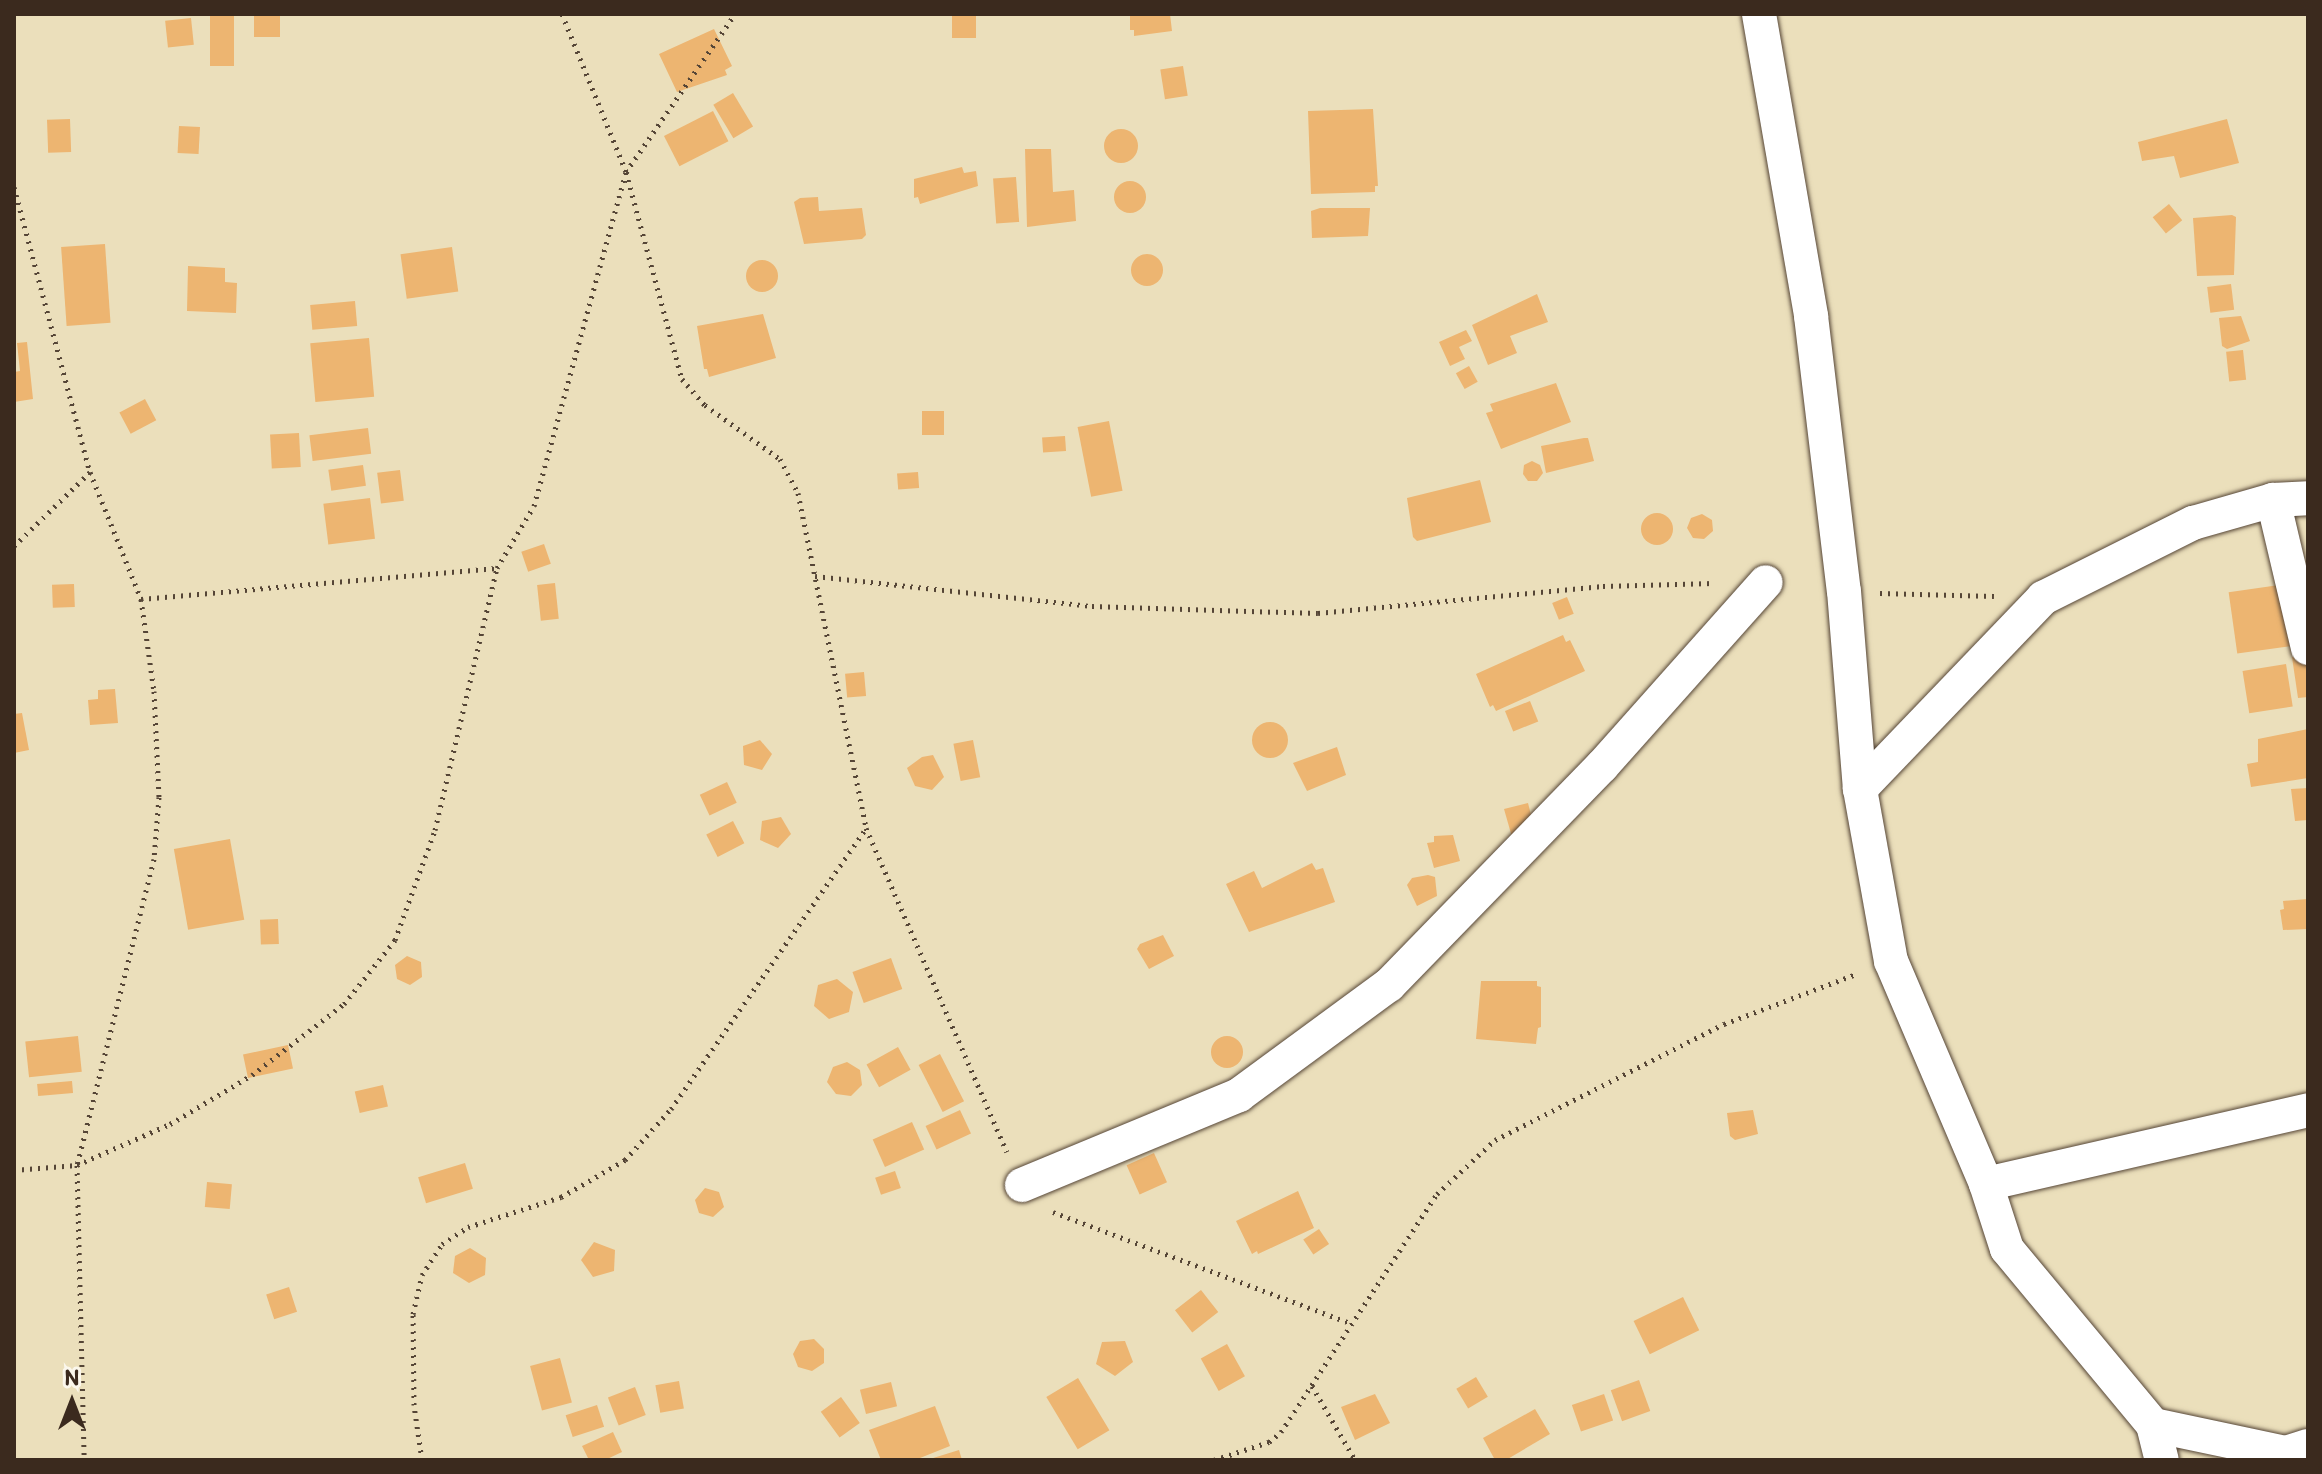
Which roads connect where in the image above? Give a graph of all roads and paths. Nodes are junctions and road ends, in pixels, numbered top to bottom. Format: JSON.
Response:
{"nodes":[{"id":1,"x":562,"y":14,"type":"edge"},
{"id":2,"x":735,"y":14,"type":"edge"},
{"id":3,"x":1759,"y":14,"type":"edge"},
{"id":4,"x":626,"y":172,"type":"junction"},
{"id":5,"x":14,"y":187,"type":"edge"},
{"id":6,"x":90,"y":472,"type":"junction"},
{"id":7,"x":2308,"y":498,"type":"edge"},
{"id":8,"x":2273,"y":500,"type":"junction"},
{"id":9,"x":14,"y":546,"type":"edge"},
{"id":10,"x":497,"y":568,"type":"junction"},
{"id":11,"x":815,"y":576,"type":"junction"},
{"id":12,"x":1766,"y":582,"type":"joint"},
{"id":13,"x":1844,"y":591,"type":"junction"},
{"id":14,"x":2043,"y":598,"type":"junction"},
{"id":15,"x":141,"y":599,"type":"junction"},
{"id":16,"x":2308,"y":648,"type":"edge"},
{"id":17,"x":1860,"y":789,"type":"junction"},
{"id":18,"x":866,"y":828,"type":"junction"},
{"id":19,"x":1891,"y":961,"type":"junction"},
{"id":20,"x":2308,"y":1110,"type":"edge"},
{"id":21,"x":77,"y":1165,"type":"junction"},
{"id":22,"x":14,"y":1170,"type":"edge"},
{"id":23,"x":1986,"y":1184,"type":"junction"},
{"id":24,"x":1022,"y":1185,"type":"junction"},
{"id":25,"x":1352,"y":1324,"type":"junction"},
{"id":26,"x":1312,"y":1386,"type":"junction"},
{"id":27,"x":2153,"y":1425,"type":"junction"},
{"id":28,"x":2308,"y":1446,"type":"edge"},
{"id":29,"x":84,"y":1460,"type":"edge"},
{"id":30,"x":422,"y":1460,"type":"edge"},
{"id":31,"x":1214,"y":1460,"type":"edge"},
{"id":32,"x":1355,"y":1460,"type":"edge"},
{"id":33,"x":2162,"y":1460,"type":"edge"}],
"edges":[{"from":1,"to":4,"type":"path"},
{"from":2,"to":4,"type":"path"},
{"from":3,"to":13,"type":"street"},
{"from":4,"to":10,"type":"path"},
{"from":4,"to":11,"type":"path"},
{"from":5,"to":6,"type":"path"},
{"from":6,"to":9,"type":"path"},
{"from":6,"to":15,"type":"path"},
{"from":7,"to":8,"type":"street"},
{"from":8,"to":14,"type":"street"},
{"from":8,"to":16,"type":"street"},
{"from":10,"to":15,"type":"path"},
{"from":10,"to":21,"type":"path"},
{"from":11,"to":12,"type":"path"},
{"from":11,"to":18,"type":"path"},
{"from":12,"to":24,"type":"street"},
{"from":13,"to":14,"type":"path"},
{"from":13,"to":17,"type":"street"},
{"from":14,"to":17,"type":"street"},
{"from":15,"to":21,"type":"path"},
{"from":17,"to":19,"type":"street"},
{"from":18,"to":24,"type":"path"},
{"from":18,"to":30,"type":"path"},
{"from":19,"to":23,"type":"street"},
{"from":19,"to":25,"type":"path"},
{"from":20,"to":23,"type":"street"},
{"from":21,"to":22,"type":"path"},
{"from":21,"to":29,"type":"path"},
{"from":23,"to":27,"type":"street"},
{"from":24,"to":25,"type":"path"},
{"from":25,"to":26,"type":"path"},
{"from":26,"to":31,"type":"path"},
{"from":26,"to":32,"type":"path"},
{"from":27,"to":28,"type":"street"},
{"from":27,"to":33,"type":"street"}]}
